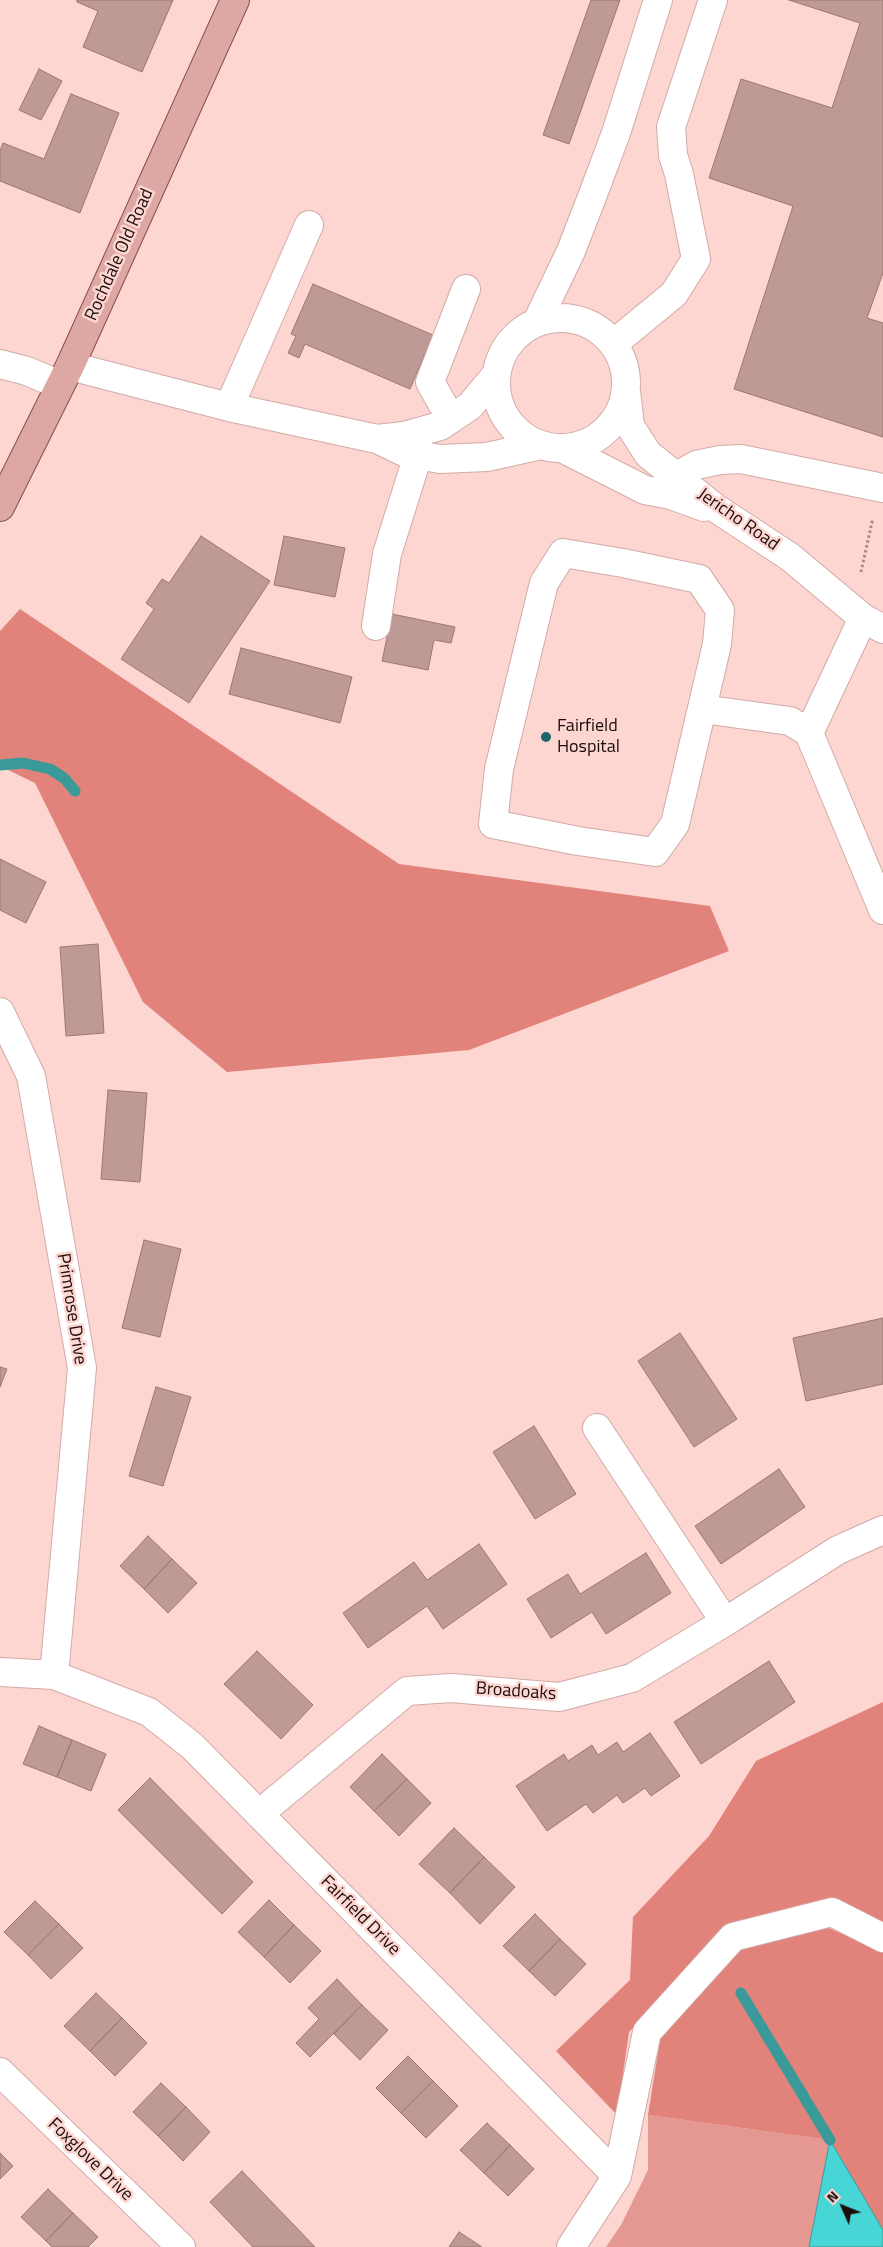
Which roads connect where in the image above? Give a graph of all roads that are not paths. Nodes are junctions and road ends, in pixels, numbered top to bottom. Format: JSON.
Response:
{"nodes":[{"id":1,"x":235,"y":0,"type":"edge"},
{"id":2,"x":658,"y":0,"type":"edge"},
{"id":3,"x":712,"y":0,"type":"edge"},
{"id":4,"x":309,"y":225,"type":"dead end"},
{"id":5,"x":466,"y":289,"type":"dead end"},
{"id":6,"x":537,"y":322,"type":"junction"},
{"id":7,"x":613,"y":344,"type":"junction"},
{"id":8,"x":0,"y":364,"type":"edge"},
{"id":9,"x":65,"y":376,"type":"junction"},
{"id":10,"x":495,"y":376,"type":"junction"},
{"id":11,"x":626,"y":389,"type":"junction"},
{"id":12,"x":229,"y":408,"type":"junction"},
{"id":13,"x":451,"y":419,"type":"junction"},
{"id":14,"x":377,"y":439,"type":"junction"},
{"id":15,"x":553,"y":447,"type":"junction"},
{"id":16,"x":418,"y":455,"type":"junction"},
{"id":17,"x":677,"y":476,"type":"junction"},
{"id":18,"x":883,"y":488,"type":"edge"},
{"id":19,"x":0,"y":507,"type":"edge"},
{"id":20,"x":735,"y":521,"type":"junction"},
{"id":21,"x":873,"y":623,"type":"edge"},
{"id":22,"x":376,"y":626,"type":"dead end"},
{"id":23,"x":702,"y":708,"type":"junction"},
{"id":24,"x":809,"y":733,"type":"junction"},
{"id":25,"x":883,"y":910,"type":"edge"},
{"id":26,"x":0,"y":1012,"type":"edge"},
{"id":27,"x":597,"y":1428,"type":"dead end"},
{"id":28,"x":883,"y":1530,"type":"edge"},
{"id":29,"x":725,"y":1622,"type":"junction"},
{"id":30,"x":0,"y":1672,"type":"edge"},
{"id":31,"x":54,"y":1675,"type":"junction"},
{"id":32,"x":258,"y":1814,"type":"junction"},
{"id":33,"x":883,"y":1938,"type":"edge"},
{"id":34,"x":0,"y":2072,"type":"edge"},
{"id":35,"x":617,"y":2176,"type":"junction"},
{"id":36,"x":180,"y":2247,"type":"edge"},
{"id":37,"x":571,"y":2247,"type":"edge"}],
"edges":[{"from":1,"to":9,"type":"main road","name":"Rochdale Old Road"},
{"from":2,"to":6,"type":"street"},
{"from":3,"to":7,"type":"street"},
{"from":4,"to":12,"type":"street"},
{"from":5,"to":13,"type":"street"},
{"from":6,"to":7,"type":"street"},
{"from":6,"to":10,"type":"street"},
{"from":7,"to":11,"type":"street"},
{"from":8,"to":9,"type":"street"},
{"from":9,"to":12,"type":"street"},
{"from":9,"to":19,"type":"main road","name":"Rochdale Old Road"},
{"from":10,"to":13,"type":"street"},
{"from":10,"to":15,"type":"street"},
{"from":11,"to":15,"type":"street"},
{"from":11,"to":17,"type":"street","name":"Jericho Road"},
{"from":12,"to":14,"type":"street"},
{"from":13,"to":14,"type":"street"},
{"from":14,"to":16,"type":"street"},
{"from":15,"to":16,"type":"street"},
{"from":15,"to":20,"type":"street"},
{"from":16,"to":22,"type":"street"},
{"from":17,"to":18,"type":"street"},
{"from":17,"to":20,"type":"street","name":"Jericho Road"},
{"from":20,"to":21,"type":"street","name":"Jericho Road"},
{"from":21,"to":24,"type":"street"},
{"from":23,"to":23,"type":"street"},
{"from":23,"to":24,"type":"street"},
{"from":24,"to":25,"type":"street"},
{"from":26,"to":31,"type":"street","name":"Primrose Drive"},
{"from":27,"to":29,"type":"street"},
{"from":28,"to":29,"type":"street","name":"Broadoaks"},
{"from":29,"to":32,"type":"street","name":"Broadoaks"},
{"from":30,"to":31,"type":"street","name":"Fairfield Drive"},
{"from":31,"to":32,"type":"street","name":"Fairfield Drive"},
{"from":32,"to":35,"type":"street","name":"Fairfield Drive"},
{"from":33,"to":35,"type":"street"},
{"from":34,"to":36,"type":"street","name":"Foxglove Drive"},
{"from":35,"to":37,"type":"street"}]}
